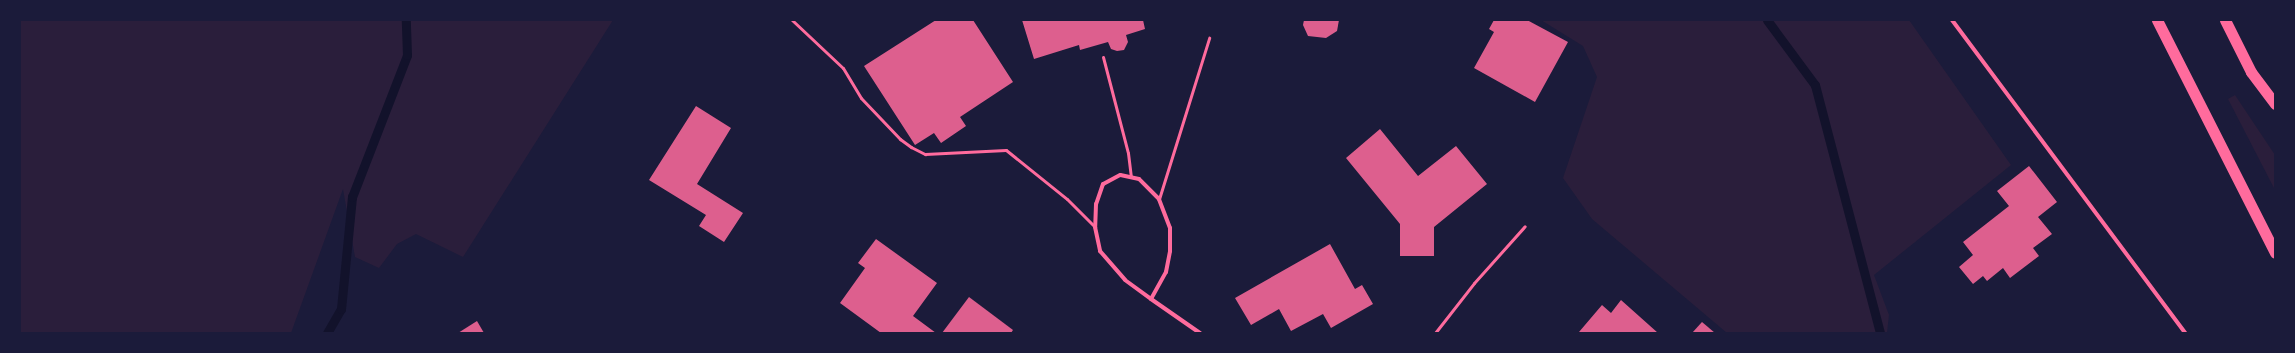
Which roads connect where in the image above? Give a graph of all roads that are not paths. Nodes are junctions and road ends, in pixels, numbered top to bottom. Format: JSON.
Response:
{"nodes":[{"id":1,"x":792,"y":20,"type":"edge"},
{"id":2,"x":1952,"y":20,"type":"edge"},
{"id":3,"x":2157,"y":20,"type":"edge"},
{"id":4,"x":2225,"y":20,"type":"edge"},
{"id":5,"x":1209,"y":38,"type":"dead end"},
{"id":6,"x":1103,"y":57,"type":"dead end"},
{"id":7,"x":2275,"y":104,"type":"edge"},
{"id":8,"x":1131,"y":177,"type":"junction"},
{"id":9,"x":1159,"y":199,"type":"junction"},
{"id":10,"x":1525,"y":226,"type":"dead end"},
{"id":11,"x":1095,"y":228,"type":"junction"},
{"id":12,"x":2275,"y":253,"type":"edge"},
{"id":13,"x":1151,"y":299,"type":"junction"},
{"id":14,"x":1200,"y":333,"type":"edge"},
{"id":15,"x":1435,"y":333,"type":"edge"},
{"id":16,"x":2185,"y":333,"type":"edge"}],
"edges":[{"from":1,"to":11,"type":"lane"},
{"from":2,"to":16,"type":"street"},
{"from":3,"to":12,"type":"highway"},
{"from":4,"to":7,"type":"highway"},
{"from":5,"to":9,"type":"lane"},
{"from":6,"to":8,"type":"lane"},
{"from":8,"to":9,"type":"street"},
{"from":8,"to":11,"type":"street"},
{"from":9,"to":13,"type":"street"},
{"from":10,"to":15,"type":"lane"},
{"from":11,"to":13,"type":"street"},
{"from":13,"to":14,"type":"street"}]}
